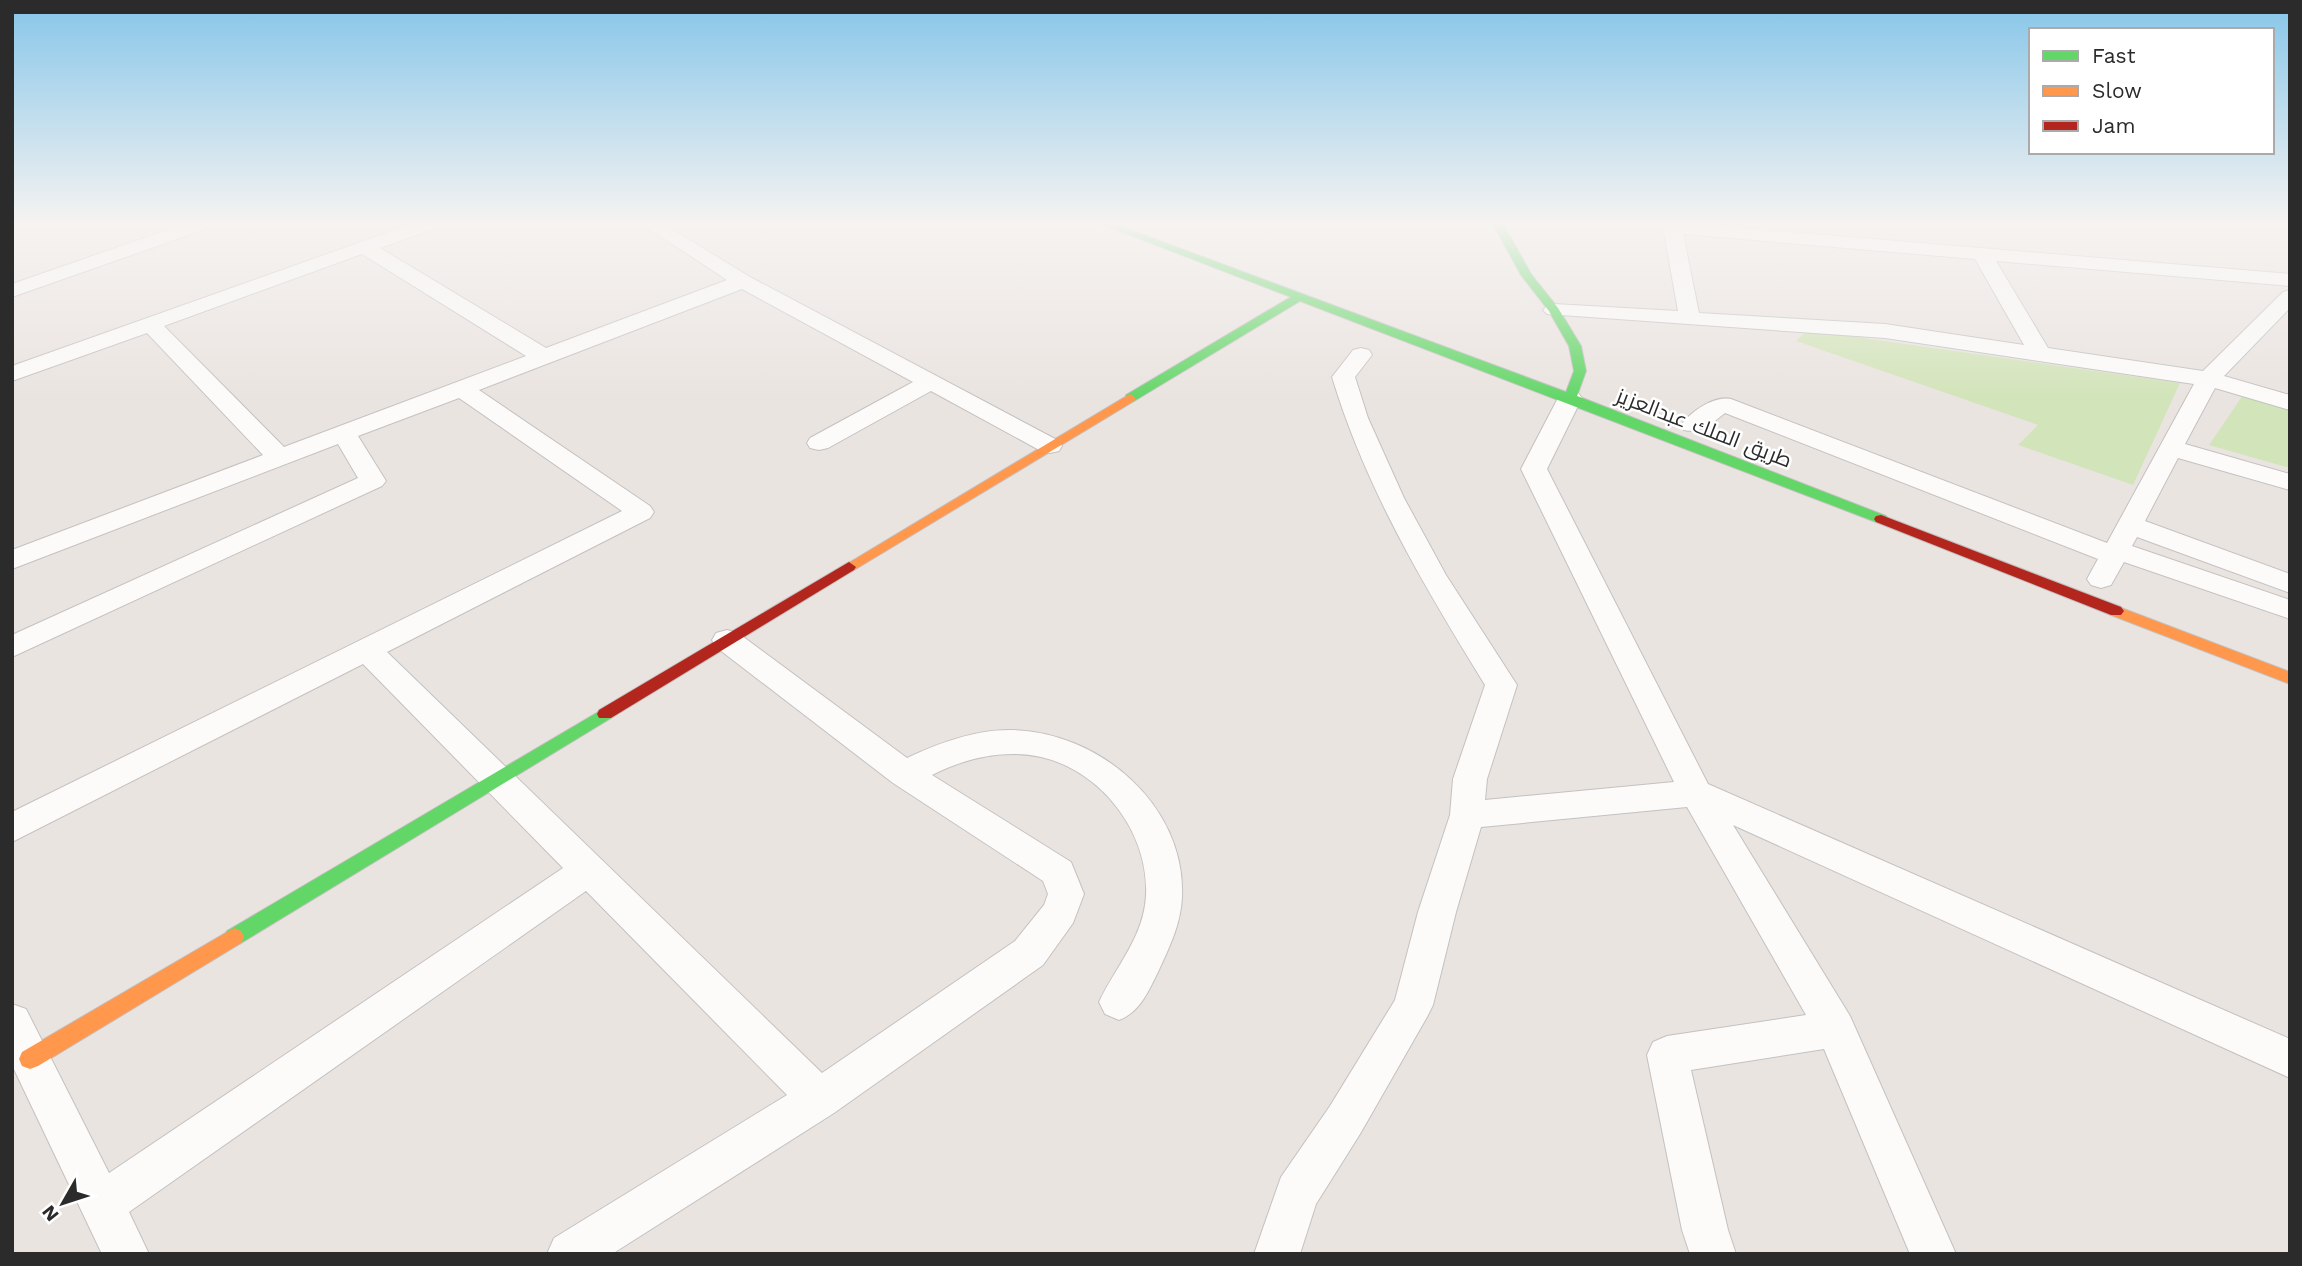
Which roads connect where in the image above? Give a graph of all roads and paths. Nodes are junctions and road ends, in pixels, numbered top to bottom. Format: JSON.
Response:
{"nodes":[{"id":1,"x":40,"y":281,"type":"edge"},
{"id":2,"x":269,"y":281,"type":"edge"},
{"id":3,"x":420,"y":281,"type":"edge"},
{"id":4,"x":743,"y":281,"type":"joint"},
{"id":5,"x":1260,"y":281,"type":"edge"},
{"id":6,"x":1531,"y":281,"type":"edge"},
{"id":7,"x":1683,"y":281,"type":"edge"},
{"id":8,"x":1998,"y":281,"type":"edge"},
{"id":9,"x":12,"y":291,"type":"edge"},
{"id":10,"x":1300,"y":296,"type":"junction"},
{"id":11,"x":2290,"y":296,"type":"edge"},
{"id":12,"x":1554,"y":310,"type":"junction"},
{"id":13,"x":1690,"y":319,"type":"junction"},
{"id":14,"x":150,"y":324,"type":"junction"},
{"id":15,"x":2040,"y":354,"type":"junction"},
{"id":16,"x":1361,"y":355,"type":"dead end"},
{"id":17,"x":544,"y":357,"type":"junction"},
{"id":18,"x":12,"y":373,"type":"edge"},
{"id":19,"x":2208,"y":379,"type":"junction"},
{"id":20,"x":930,"y":382,"type":"junction"},
{"id":21,"x":1575,"y":385,"type":"junction"},
{"id":22,"x":462,"y":389,"type":"junction"},
{"id":23,"x":2290,"y":403,"type":"edge"},
{"id":24,"x":1686,"y":422,"type":"joint"},
{"id":25,"x":344,"y":433,"type":"junction"},
{"id":26,"x":1718,"y":434,"type":"dead end"},
{"id":27,"x":819,"y":443,"type":"dead end"},
{"id":28,"x":1050,"y":446,"type":"junction"},
{"id":29,"x":2171,"y":448,"type":"junction"},
{"id":30,"x":280,"y":458,"type":"junction"},
{"id":31,"x":2290,"y":482,"type":"edge"},
{"id":32,"x":2120,"y":543,"type":"junction"},
{"id":33,"x":12,"y":560,"type":"edge"},
{"id":34,"x":2101,"y":579,"type":"dead end"},
{"id":35,"x":2290,"y":584,"type":"edge"},
{"id":36,"x":2290,"y":610,"type":"edge"},
{"id":37,"x":727,"y":640,"type":"junction"},
{"id":38,"x":12,"y":647,"type":"edge"},
{"id":39,"x":367,"y":650,"type":"junction"},
{"id":40,"x":2290,"y":678,"type":"edge"},
{"id":41,"x":905,"y":774,"type":"junction"},
{"id":42,"x":495,"y":780,"type":"junction"},
{"id":43,"x":1696,"y":793,"type":"junction"},
{"id":44,"x":1468,"y":815,"type":"junction"},
{"id":45,"x":12,"y":828,"type":"edge"},
{"id":46,"x":587,"y":871,"type":"junction"},
{"id":47,"x":1119,"y":1002,"type":"dead end"},
{"id":48,"x":1836,"y":1029,"type":"junction"},
{"id":49,"x":21,"y":1040,"type":"edge"},
{"id":50,"x":2290,"y":1059,"type":"edge"},
{"id":51,"x":819,"y":1099,"type":"junction"},
{"id":52,"x":102,"y":1204,"type":"junction"},
{"id":53,"x":126,"y":1254,"type":"edge"},
{"id":54,"x":570,"y":1254,"type":"edge"},
{"id":55,"x":1277,"y":1254,"type":"edge"},
{"id":56,"x":1713,"y":1254,"type":"edge"},
{"id":57,"x":1933,"y":1254,"type":"edge"}],
"edges":[{"from":1,"to":9,"type":"street"},
{"from":2,"to":14,"type":"street"},
{"from":3,"to":17,"type":"street"},
{"from":4,"to":17,"type":"street"},
{"from":4,"to":20,"type":"street"},
{"from":5,"to":10,"type":"main road","name":"طريق الملك عبدالعزيز"},
{"from":6,"to":12,"type":"main road"},
{"from":7,"to":13,"type":"street"},
{"from":8,"to":15,"type":"street"},
{"from":10,"to":21,"type":"main road","name":"طريق الملك عبدالعزيز"},
{"from":10,"to":28,"type":"main road"},
{"from":11,"to":19,"type":"street"},
{"from":12,"to":13,"type":"street"},
{"from":12,"to":21,"type":"main road"},
{"from":13,"to":15,"type":"street"},
{"from":14,"to":18,"type":"street"},
{"from":14,"to":30,"type":"street"},
{"from":15,"to":19,"type":"street"},
{"from":16,"to":44,"type":"street"},
{"from":17,"to":22,"type":"street"},
{"from":19,"to":23,"type":"street"},
{"from":19,"to":29,"type":"street"},
{"from":20,"to":27,"type":"street"},
{"from":20,"to":28,"type":"street"},
{"from":21,"to":40,"type":"main road","name":"طريق الملك عبدالعزيز"},
{"from":21,"to":43,"type":"street"},
{"from":22,"to":25,"type":"street"},
{"from":22,"to":39,"type":"street"},
{"from":24,"to":26,"type":"main road","name":"طريق الملك عبدالعزيز"},
{"from":24,"to":32,"type":"street"},
{"from":25,"to":30,"type":"street"},
{"from":25,"to":38,"type":"street"},
{"from":28,"to":37,"type":"main road"},
{"from":29,"to":31,"type":"street"},
{"from":29,"to":32,"type":"street"},
{"from":30,"to":33,"type":"street"},
{"from":32,"to":34,"type":"street"},
{"from":32,"to":35,"type":"street"},
{"from":32,"to":36,"type":"street"},
{"from":37,"to":41,"type":"street"},
{"from":37,"to":42,"type":"main road"},
{"from":39,"to":42,"type":"street"},
{"from":39,"to":45,"type":"street"},
{"from":41,"to":47,"type":"street"},
{"from":41,"to":51,"type":"street"},
{"from":42,"to":46,"type":"street"},
{"from":42,"to":49,"type":"main road"},
{"from":43,"to":44,"type":"street"},
{"from":43,"to":48,"type":"street"},
{"from":43,"to":50,"type":"street"},
{"from":44,"to":55,"type":"street"},
{"from":46,"to":51,"type":"street"},
{"from":46,"to":52,"type":"street"},
{"from":48,"to":56,"type":"street"},
{"from":48,"to":57,"type":"street"},
{"from":49,"to":52,"type":"street"},
{"from":51,"to":54,"type":"street"},
{"from":52,"to":53,"type":"street"}]}
